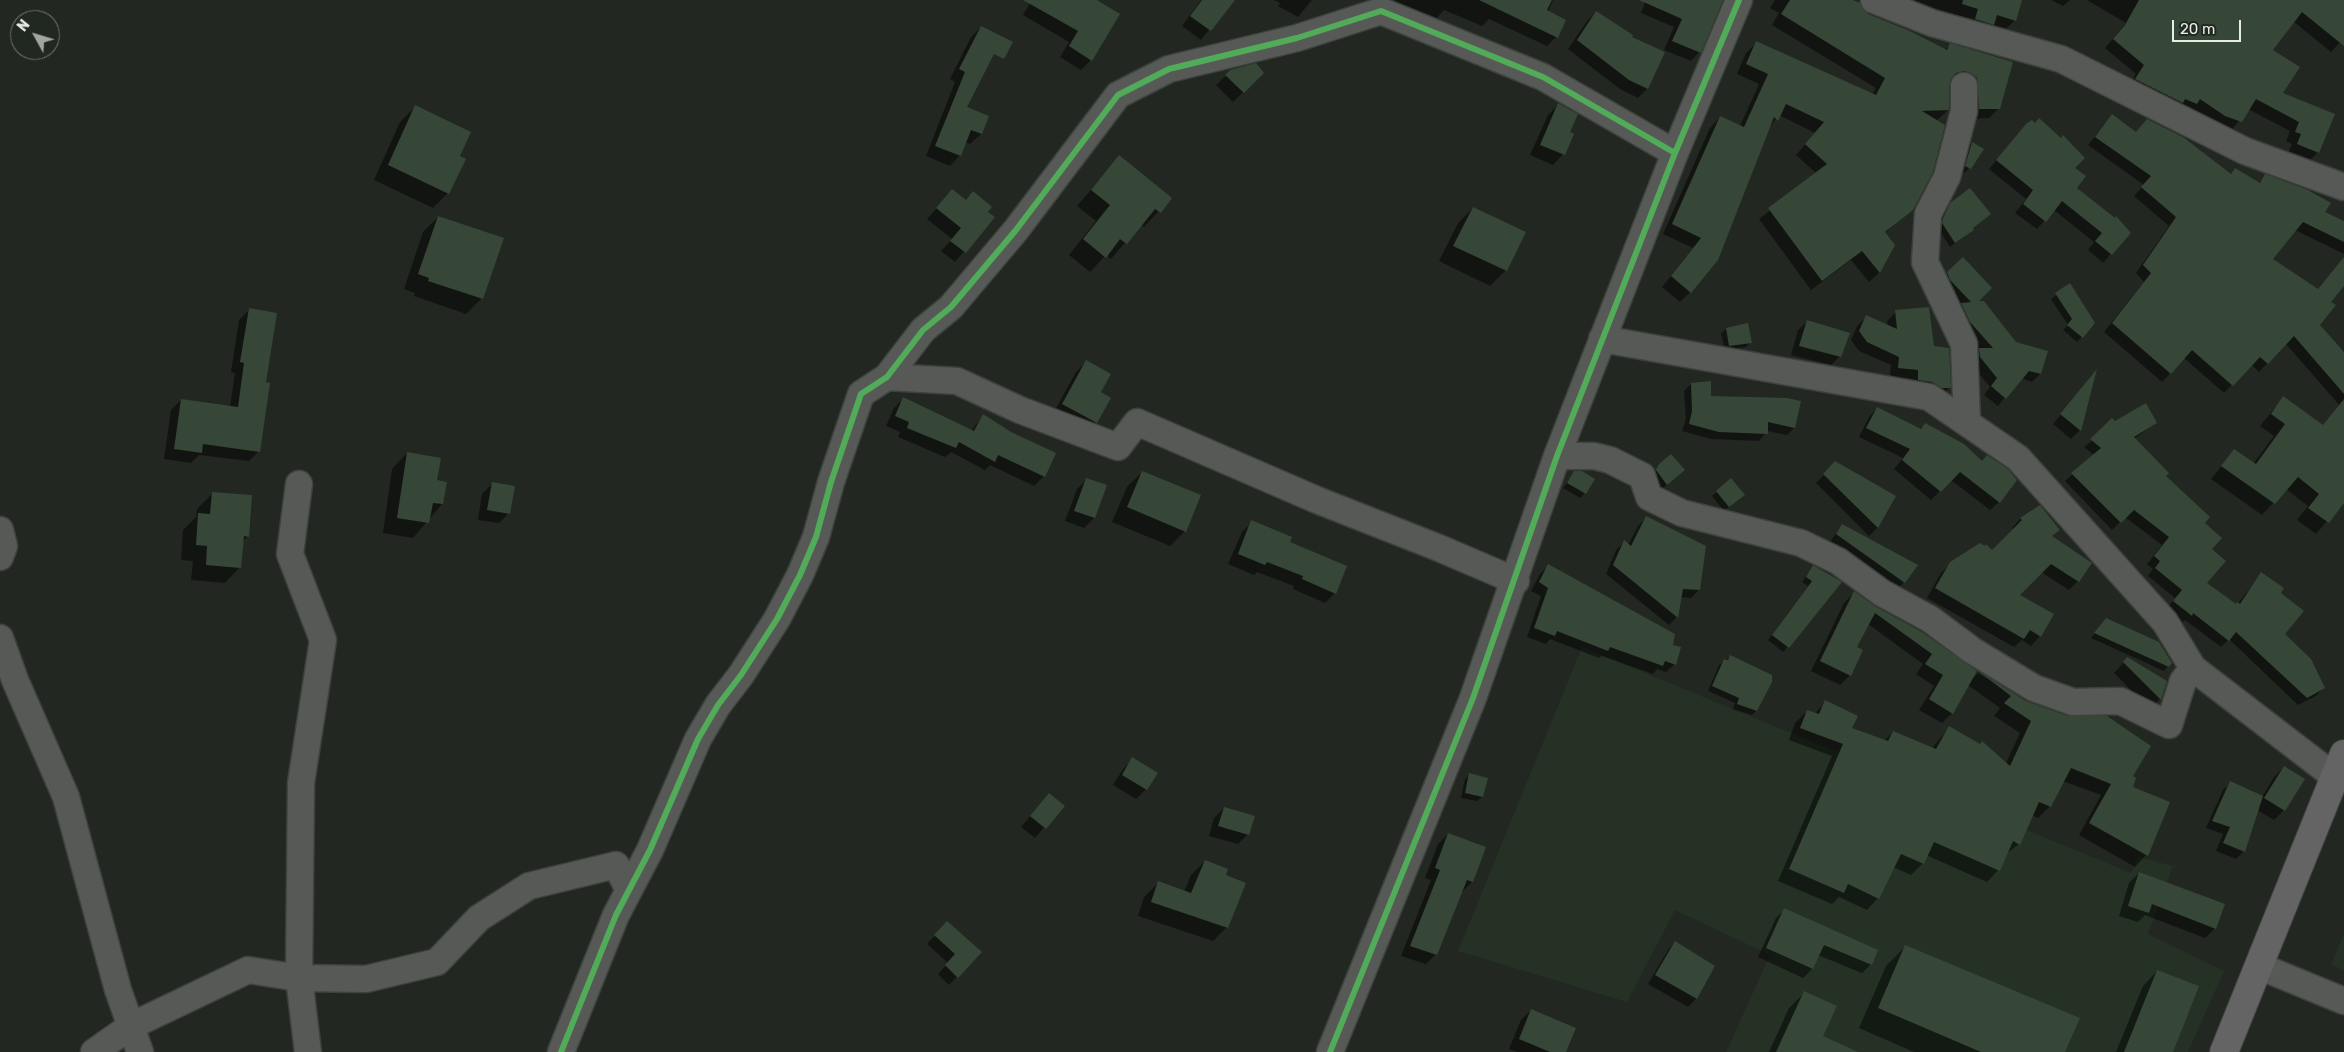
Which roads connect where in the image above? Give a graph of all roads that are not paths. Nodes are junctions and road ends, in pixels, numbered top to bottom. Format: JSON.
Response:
{"nodes":[{"id":1,"x":1739,"y":0,"type":"edge"},
{"id":2,"x":1874,"y":0,"type":"edge"},
{"id":3,"x":1964,"y":86,"type":"dead end"},
{"id":4,"x":1675,"y":153,"type":"junction"},
{"id":5,"x":2344,"y":187,"type":"edge"},
{"id":6,"x":1602,"y":339,"type":"junction"},
{"id":7,"x":887,"y":377,"type":"junction"},
{"id":8,"x":1968,"y":422,"type":"junction"},
{"id":9,"x":1557,"y":456,"type":"junction"},
{"id":10,"x":299,"y":484,"type":"dead end"},
{"id":11,"x":0,"y":530,"type":"edge"},
{"id":12,"x":0,"y":557,"type":"edge"},
{"id":13,"x":1516,"y":581,"type":"junction"},
{"id":14,"x":0,"y":638,"type":"edge"},
{"id":15,"x":2193,"y":668,"type":"junction"},
{"id":16,"x":2339,"y":766,"type":"edge"},
{"id":17,"x":629,"y":890,"type":"junction"},
{"id":18,"x":2259,"y":966,"type":"junction"},
{"id":19,"x":299,"y":978,"type":"junction"},
{"id":20,"x":2344,"y":1001,"type":"edge"},
{"id":21,"x":131,"y":1026,"type":"junction"},
{"id":22,"x":94,"y":1052,"type":"edge"},
{"id":23,"x":140,"y":1052,"type":"edge"},
{"id":24,"x":308,"y":1052,"type":"edge"},
{"id":25,"x":561,"y":1052,"type":"edge"},
{"id":26,"x":1330,"y":1052,"type":"edge"},
{"id":27,"x":2224,"y":1052,"type":"edge"}],
"edges":[{"from":1,"to":4,"type":"street"},
{"from":2,"to":5,"type":"street"},
{"from":3,"to":8,"type":"street"},
{"from":4,"to":6,"type":"street"},
{"from":4,"to":7,"type":"street"},
{"from":6,"to":8,"type":"street"},
{"from":6,"to":9,"type":"street"},
{"from":7,"to":13,"type":"street"},
{"from":7,"to":17,"type":"street"},
{"from":8,"to":15,"type":"street"},
{"from":9,"to":13,"type":"street"},
{"from":9,"to":15,"type":"street"},
{"from":10,"to":19,"type":"street"},
{"from":11,"to":12,"type":"street"},
{"from":13,"to":26,"type":"street"},
{"from":14,"to":21,"type":"street"},
{"from":15,"to":16,"type":"street"},
{"from":16,"to":18,"type":"main road"},
{"from":17,"to":19,"type":"street"},
{"from":17,"to":25,"type":"street"},
{"from":18,"to":20,"type":"street"},
{"from":18,"to":27,"type":"main road"},
{"from":19,"to":21,"type":"street"},
{"from":19,"to":24,"type":"street"},
{"from":21,"to":22,"type":"street"},
{"from":21,"to":23,"type":"street"}]}
